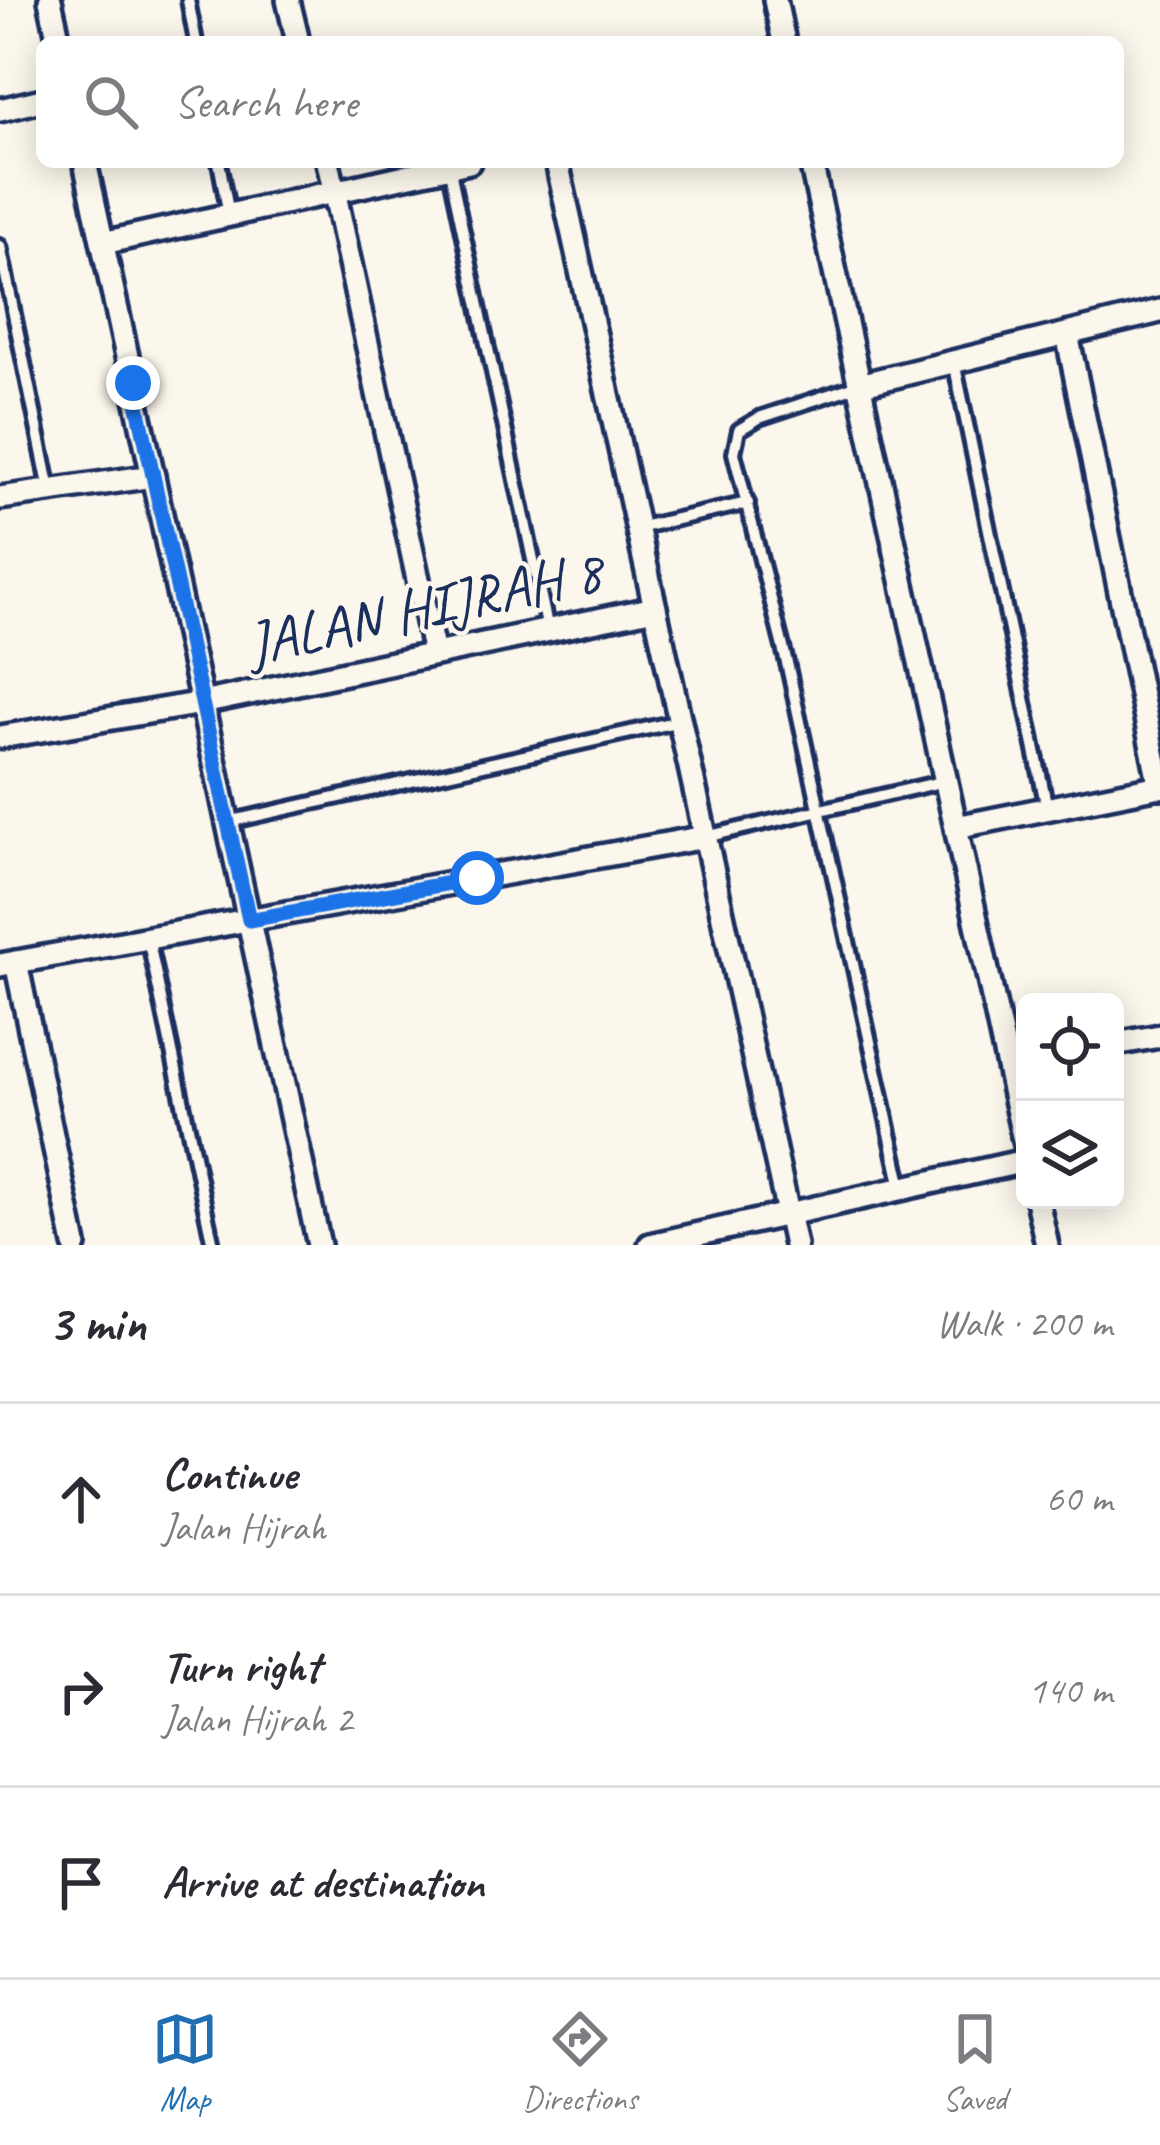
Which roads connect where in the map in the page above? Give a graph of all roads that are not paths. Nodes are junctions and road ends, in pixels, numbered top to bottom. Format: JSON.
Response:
{"nodes":[{"id":1,"x":50,"y":0,"type":"edge"},
{"id":2,"x":188,"y":0,"type":"edge"},
{"id":3,"x":288,"y":0,"type":"edge"},
{"id":4,"x":775,"y":0,"type":"edge"},
{"id":5,"x":58,"y":36,"type":"edge"},
{"id":6,"x":195,"y":36,"type":"edge"},
{"id":7,"x":297,"y":36,"type":"edge"},
{"id":8,"x":783,"y":36,"type":"edge"},
{"id":9,"x":36,"y":101,"type":"edge"},
{"id":10,"x":0,"y":110,"type":"edge"},
{"id":11,"x":87,"y":168,"type":"edge"},
{"id":12,"x":220,"y":168,"type":"edge"},
{"id":13,"x":330,"y":168,"type":"edge"},
{"id":14,"x":441,"y":168,"type":"edge"},
{"id":15,"x":460,"y":168,"type":"edge"},
{"id":16,"x":558,"y":168,"type":"edge"},
{"id":17,"x":812,"y":168,"type":"edge"},
{"id":18,"x":336,"y":191,"type":"junction"},
{"id":19,"x":229,"y":215,"type":"junction"},
{"id":20,"x":103,"y":243,"type":"junction"},
{"id":21,"x":0,"y":246,"type":"edge"},
{"id":22,"x":1160,"y":311,"type":"edge"},
{"id":23,"x":1067,"y":334,"type":"junction"},
{"id":24,"x":954,"y":362,"type":"junction"},
{"id":25,"x":859,"y":386,"type":"junction"},
{"id":26,"x":153,"y":476,"type":"junction"},
{"id":27,"x":50,"y":492,"type":"junction"},
{"id":28,"x":0,"y":498,"type":"edge"},
{"id":29,"x":748,"y":503,"type":"junction"},
{"id":30,"x":638,"y":528,"type":"junction"},
{"id":31,"x":655,"y":608,"type":"junction"},
{"id":32,"x":548,"y":630,"type":"junction"},
{"id":33,"x":434,"y":654,"type":"junction"},
{"id":34,"x":202,"y":703,"type":"junction"},
{"id":35,"x":680,"y":721,"type":"junction"},
{"id":36,"x":0,"y":737,"type":"edge"},
{"id":37,"x":945,"y":781,"type":"junction"},
{"id":38,"x":1160,"y":786,"type":"edge"},
{"id":39,"x":1047,"y":808,"type":"junction"},
{"id":40,"x":818,"y":811,"type":"junction"},
{"id":41,"x":228,"y":822,"type":"junction"},
{"id":42,"x":956,"y":827,"type":"junction"},
{"id":43,"x":705,"y":837,"type":"junction"},
{"id":44,"x":249,"y":920,"type":"junction"},
{"id":45,"x":148,"y":938,"type":"junction"},
{"id":46,"x":8,"y":964,"type":"edge"},
{"id":47,"x":1160,"y":1036,"type":"edge"},
{"id":48,"x":1124,"y":1042,"type":"edge"},
{"id":49,"x":1016,"y":1064,"type":"edge"},
{"id":50,"x":1016,"y":1163,"type":"edge"},
{"id":51,"x":902,"y":1189,"type":"junction"},
{"id":52,"x":1039,"y":1209,"type":"edge"},
{"id":53,"x":788,"y":1214,"type":"junction"},
{"id":54,"x":75,"y":1245,"type":"edge"},
{"id":55,"x":213,"y":1245,"type":"edge"},
{"id":56,"x":319,"y":1245,"type":"edge"},
{"id":57,"x":650,"y":1245,"type":"edge"},
{"id":58,"x":795,"y":1245,"type":"edge"},
{"id":59,"x":1047,"y":1245,"type":"edge"}],
"edges":[{"from":1,"to":5,"type":"street"},
{"from":2,"to":6,"type":"lane"},
{"from":3,"to":7,"type":"street"},
{"from":4,"to":8,"type":"street"},
{"from":9,"to":10,"type":"street"},
{"from":11,"to":20,"type":"street"},
{"from":12,"to":19,"type":"lane"},
{"from":13,"to":18,"type":"street"},
{"from":14,"to":18,"type":"street"},
{"from":15,"to":32,"type":"lane"},
{"from":16,"to":30,"type":"street"},
{"from":17,"to":25,"type":"street"},
{"from":18,"to":19,"type":"street"},
{"from":18,"to":33,"type":"street"},
{"from":19,"to":20,"type":"street"},
{"from":20,"to":26,"type":"street"},
{"from":21,"to":27,"type":"lane"},
{"from":22,"to":23,"type":"street"},
{"from":23,"to":24,"type":"street"},
{"from":23,"to":38,"type":"street"},
{"from":24,"to":25,"type":"street"},
{"from":24,"to":39,"type":"lane"},
{"from":25,"to":29,"type":"lane"},
{"from":25,"to":37,"type":"street"},
{"from":26,"to":27,"type":"street"},
{"from":26,"to":34,"type":"street"},
{"from":27,"to":28,"type":"street"},
{"from":29,"to":30,"type":"lane"},
{"from":29,"to":40,"type":"lane"},
{"from":30,"to":31,"type":"street"},
{"from":31,"to":32,"type":"street","name":"JALAN HIJRAH 8"},
{"from":31,"to":35,"type":"street"},
{"from":32,"to":33,"type":"street","name":"JALAN HIJRAH 8"},
{"from":33,"to":34,"type":"street","name":"JALAN HIJRAH 8"},
{"from":34,"to":36,"type":"street","name":"JALAN HIJRAH 8"},
{"from":34,"to":41,"type":"street"},
{"from":35,"to":41,"type":"lane"},
{"from":35,"to":43,"type":"street"},
{"from":37,"to":40,"type":"lane"},
{"from":37,"to":42,"type":"street"},
{"from":38,"to":39,"type":"street"},
{"from":39,"to":42,"type":"street"},
{"from":40,"to":43,"type":"lane"},
{"from":40,"to":51,"type":"lane"},
{"from":41,"to":44,"type":"street"},
{"from":42,"to":49,"type":"street"},
{"from":43,"to":44,"type":"street"},
{"from":43,"to":53,"type":"street"},
{"from":44,"to":45,"type":"street"},
{"from":44,"to":56,"type":"street"},
{"from":45,"to":46,"type":"street"},
{"from":45,"to":55,"type":"lane"},
{"from":46,"to":54,"type":"street"},
{"from":47,"to":48,"type":"street"},
{"from":50,"to":51,"type":"street"},
{"from":51,"to":53,"type":"street"},
{"from":52,"to":59,"type":"street"},
{"from":53,"to":57,"type":"street"},
{"from":53,"to":58,"type":"street"}]}
